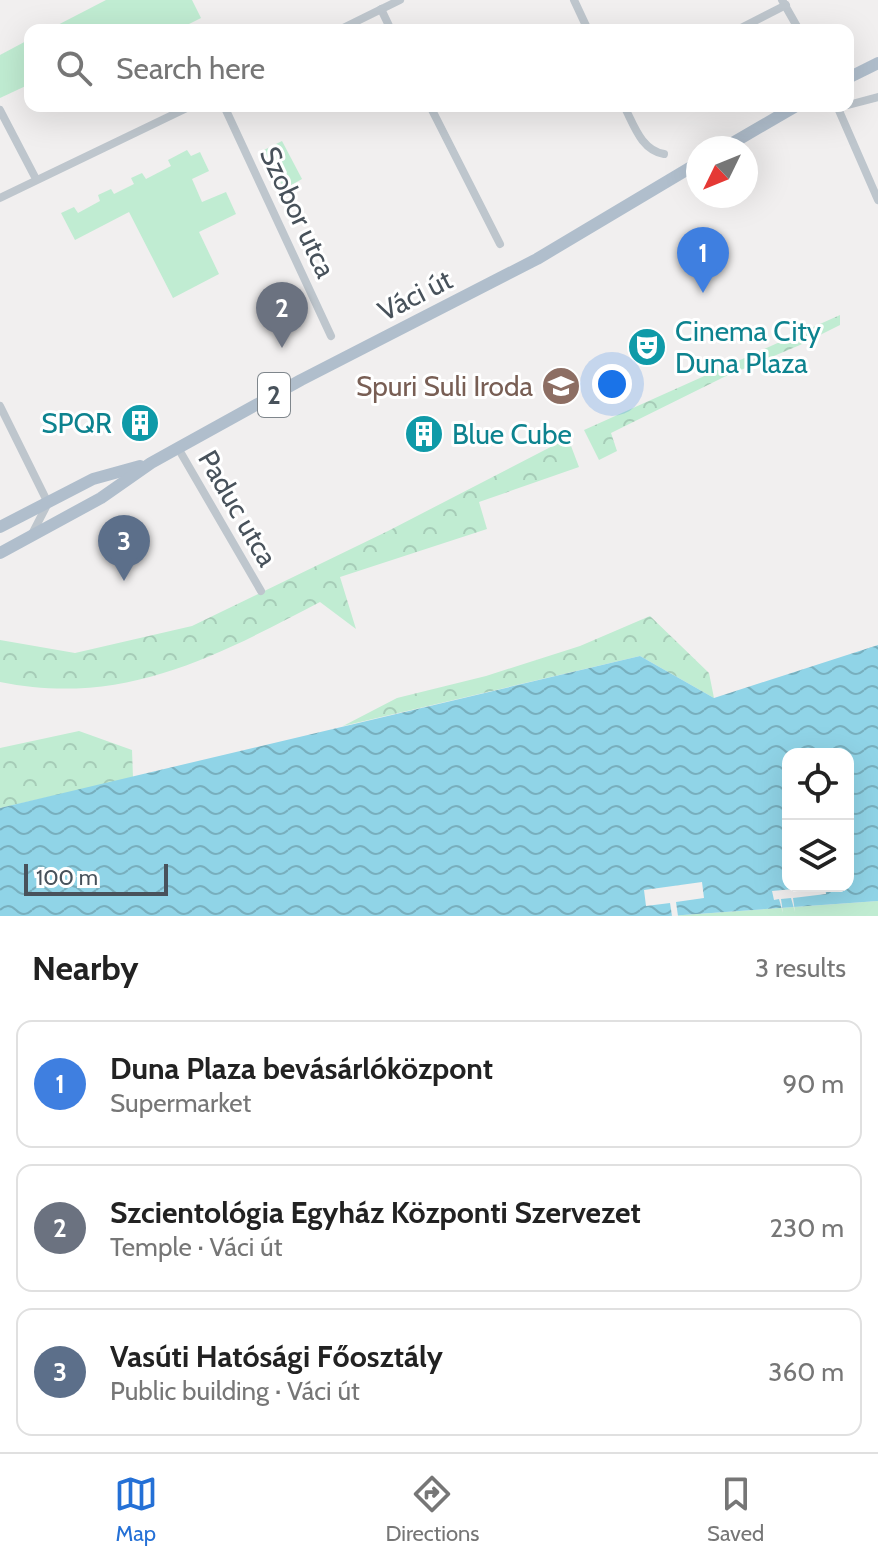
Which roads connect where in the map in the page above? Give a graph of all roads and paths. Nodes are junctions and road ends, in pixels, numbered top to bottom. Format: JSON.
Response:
{"nodes":[{"id":1,"x":400,"y":0,"type":"edge"},
{"id":2,"x":574,"y":0,"type":"edge"},
{"id":3,"x":784,"y":2,"type":"edge"},
{"id":4,"x":381,"y":9,"type":"junction"},
{"id":5,"x":351,"y":24,"type":"edge"},
{"id":6,"x":388,"y":24,"type":"edge"},
{"id":7,"x":585,"y":24,"type":"edge"},
{"id":8,"x":747,"y":24,"type":"edge"},
{"id":9,"x":796,"y":24,"type":"edge"},
{"id":10,"x":878,"y":63,"type":"edge"},
{"id":11,"x":854,"y":75,"type":"edge"},
{"id":12,"x":878,"y":97,"type":"edge"},
{"id":13,"x":854,"y":103,"type":"edge"},
{"id":14,"x":0,"y":110,"type":"edge"},
{"id":15,"x":178,"y":112,"type":"edge"},
{"id":16,"x":227,"y":112,"type":"edge"},
{"id":17,"x":433,"y":112,"type":"edge"},
{"id":18,"x":627,"y":112,"type":"edge"},
{"id":19,"x":786,"y":112,"type":"edge"},
{"id":20,"x":842,"y":112,"type":"edge"},
{"id":21,"x":745,"y":136,"type":"edge"},
{"id":22,"x":664,"y":154,"type":"dead end"},
{"id":23,"x":686,"y":170,"type":"edge"},
{"id":24,"x":36,"y":179,"type":"junction"},
{"id":25,"x":0,"y":198,"type":"edge"},
{"id":26,"x":878,"y":200,"type":"edge"},
{"id":27,"x":500,"y":244,"type":"dead end"},
{"id":28,"x":331,"y":336,"type":"dead end"},
{"id":29,"x":0,"y":406,"type":"edge"},
{"id":30,"x":178,"y":448,"type":"junction"},
{"id":31,"x":151,"y":463,"type":"junction"},
{"id":32,"x":48,"y":503,"type":"junction"},
{"id":33,"x":0,"y":527,"type":"edge"},
{"id":34,"x":29,"y":538,"type":"junction"},
{"id":35,"x":0,"y":553,"type":"edge"},
{"id":36,"x":261,"y":591,"type":"dead end"}],
"edges":[{"from":1,"to":4,"type":"street"},
{"from":2,"to":7,"type":"street"},
{"from":3,"to":8,"type":"street"},
{"from":3,"to":9,"type":"street"},
{"from":4,"to":5,"type":"street"},
{"from":4,"to":6,"type":"street"},
{"from":10,"to":11,"type":"main road"},
{"from":12,"to":13,"type":"street"},
{"from":14,"to":24,"type":"street"},
{"from":15,"to":24,"type":"street"},
{"from":16,"to":28,"type":"street","name":"Szobor utca"},
{"from":17,"to":27,"type":"street"},
{"from":18,"to":22,"type":"street"},
{"from":19,"to":21,"type":"main road"},
{"from":20,"to":26,"type":"street"},
{"from":23,"to":30,"type":"main road","name":"Váci út","number":"2"},
{"from":24,"to":25,"type":"street"},
{"from":29,"to":32,"type":"street"},
{"from":30,"to":31,"type":"main road","name":"Váci út","number":"2"},
{"from":30,"to":36,"type":"street","name":"Paduc utca"},
{"from":31,"to":32,"type":"main road","name":"Váci út","number":"2"},
{"from":31,"to":34,"type":"main road","name":"Váci út","number":"2"},
{"from":32,"to":33,"type":"main road","name":"Váci út","number":"2"},
{"from":32,"to":34,"type":"street"},
{"from":34,"to":35,"type":"main road","name":"Váci út","number":"2"}]}
